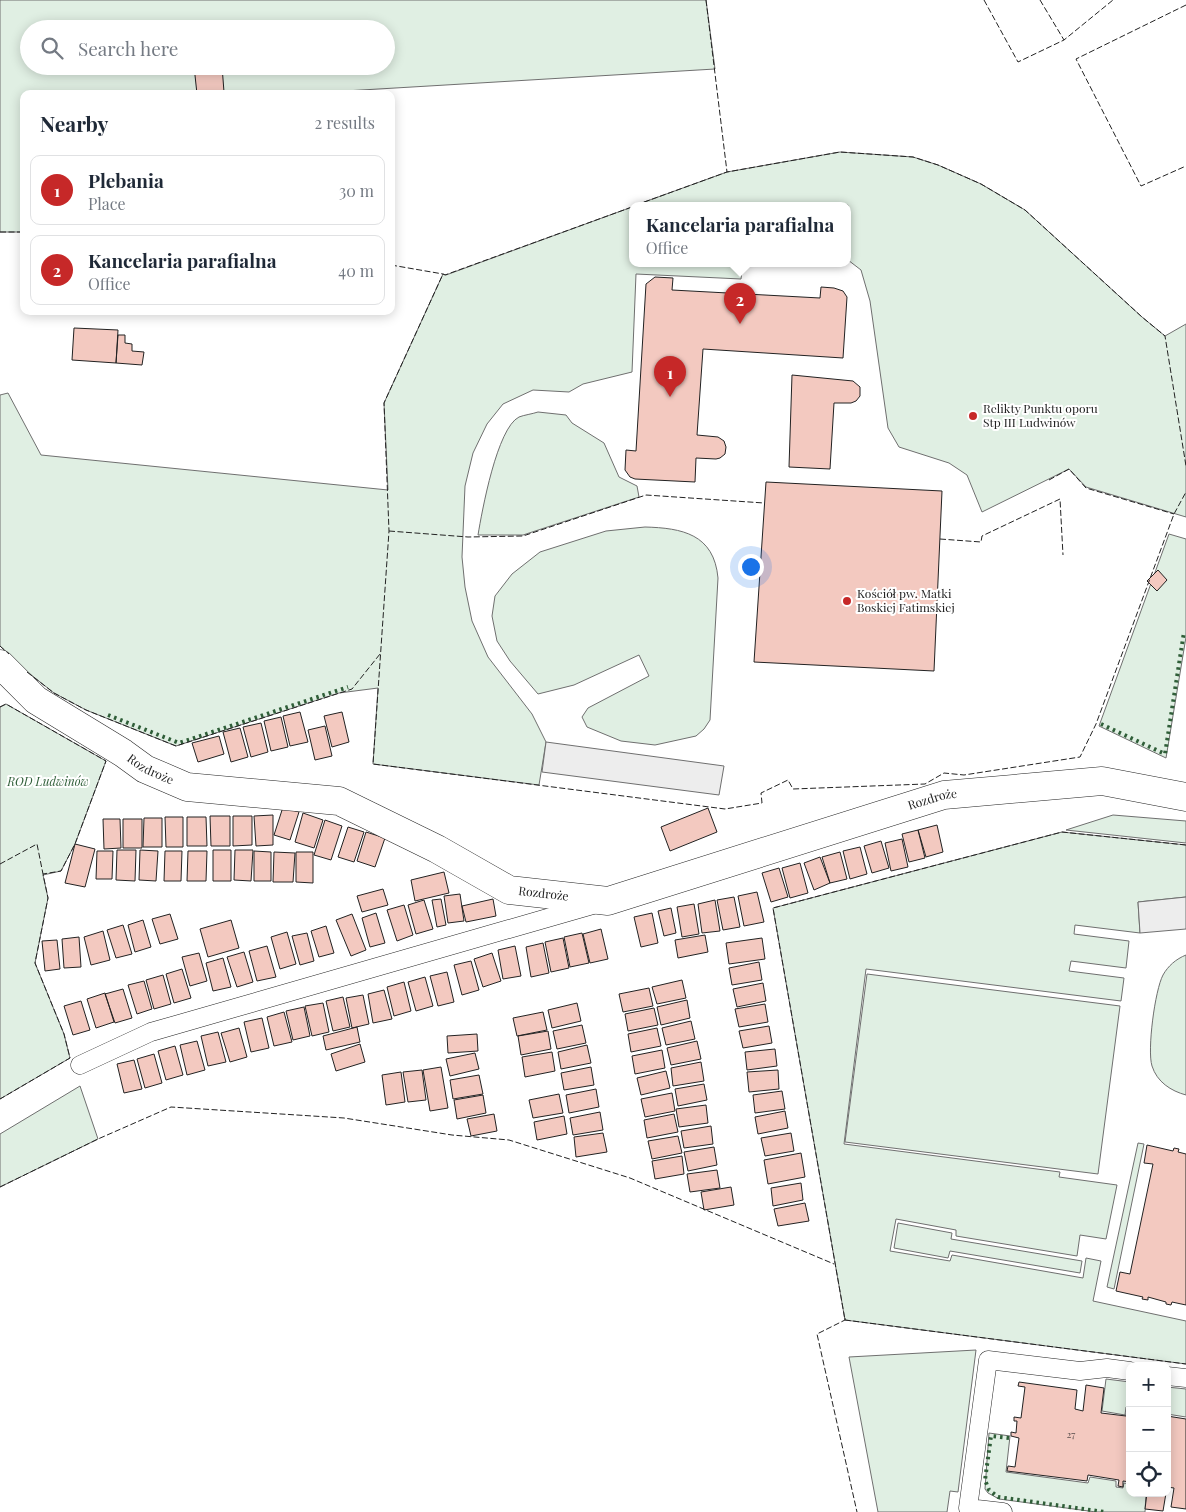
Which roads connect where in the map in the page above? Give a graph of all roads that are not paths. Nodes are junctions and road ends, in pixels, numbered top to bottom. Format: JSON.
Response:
{"nodes":[{"id":1,"x":0,"y":664,"type":"edge"},
{"id":2,"x":1186,"y":797,"type":"edge"},
{"id":3,"x":608,"y":901,"type":"junction"},
{"id":4,"x":80,"y":1065,"type":"dead end"},
{"id":5,"x":1126,"y":1370,"type":"edge"},
{"id":6,"x":1171,"y":1376,"type":"edge"},
{"id":7,"x":1186,"y":1378,"type":"edge"},
{"id":8,"x":1003,"y":1512,"type":"edge"}],
"edges":[{"from":1,"to":3,"type":"street","name":"Rozdroże"},
{"from":2,"to":3,"type":"street","name":"Rozdroże"},
{"from":3,"to":4,"type":"lane"},
{"from":5,"to":8,"type":"lane"},
{"from":6,"to":7,"type":"lane"}]}
